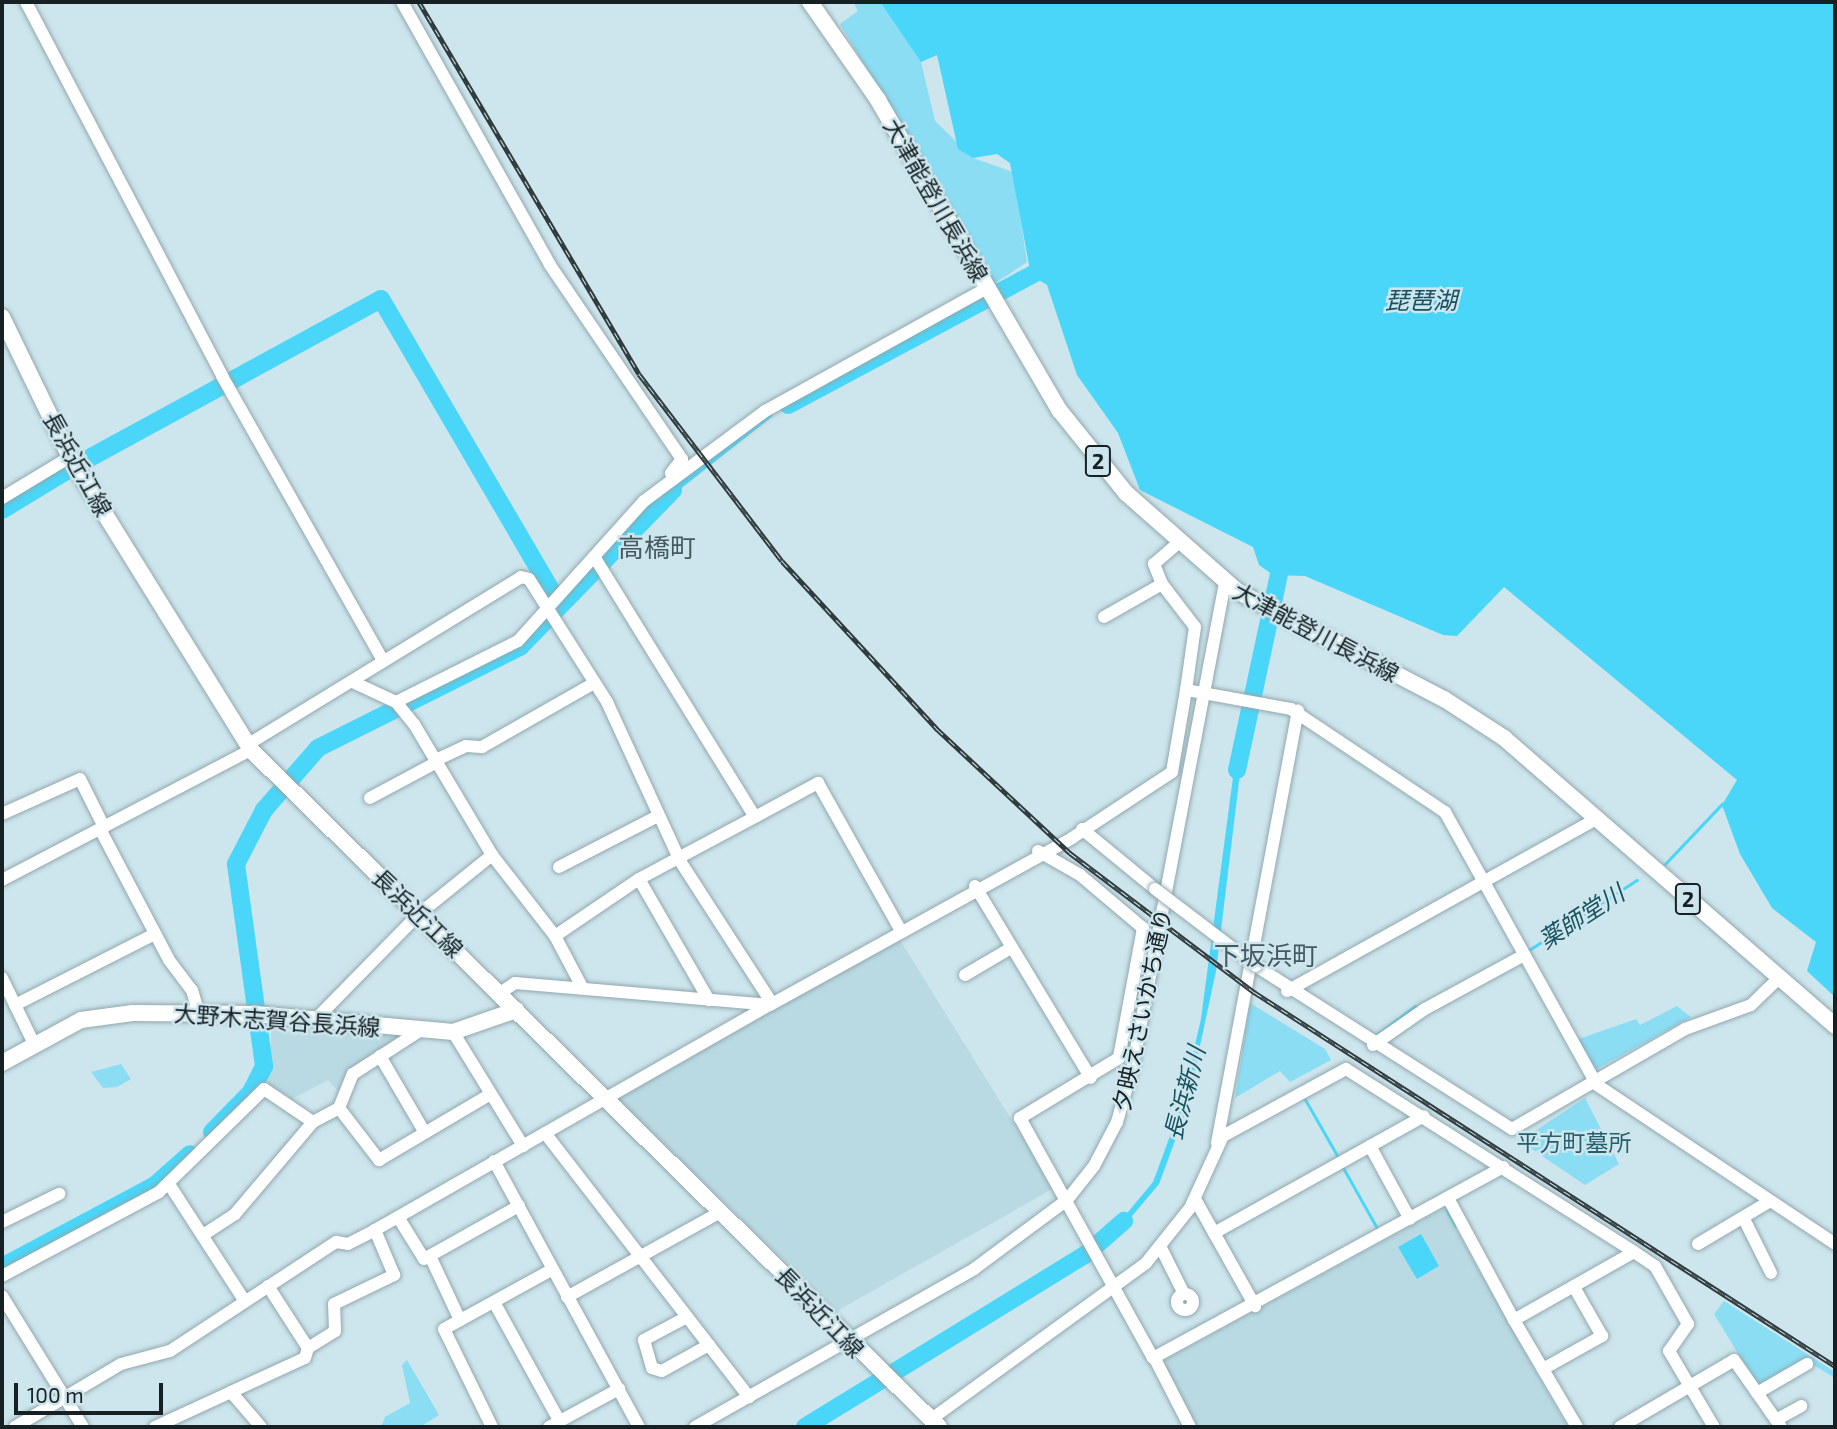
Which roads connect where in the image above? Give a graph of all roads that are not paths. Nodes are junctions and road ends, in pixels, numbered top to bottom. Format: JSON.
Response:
{"nodes":[{"id":1,"x":26,"y":2,"type":"edge"},
{"id":2,"x":402,"y":2,"type":"edge"},
{"id":3,"x":810,"y":2,"type":"edge"},
{"id":4,"x":990,"y":293,"type":"junction"},
{"id":5,"x":3,"y":324,"type":"edge"},
{"id":6,"x":70,"y":457,"type":"junction"},
{"id":7,"x":2,"y":498,"type":"edge"},
{"id":8,"x":643,"y":501,"type":"junction"},
{"id":9,"x":1178,"y":543,"type":"junction"},
{"id":10,"x":599,"y":562,"type":"junction"},
{"id":11,"x":1162,"y":584,"type":"junction"},
{"id":12,"x":1231,"y":587,"type":"junction"},
{"id":13,"x":553,"y":608,"type":"junction"},
{"id":14,"x":1104,"y":617,"type":"dead end"},
{"id":15,"x":383,"y":661,"type":"junction"},
{"id":16,"x":355,"y":682,"type":"junction"},
{"id":17,"x":594,"y":684,"type":"junction"},
{"id":18,"x":1186,"y":690,"type":"junction"},
{"id":19,"x":1205,"y":694,"type":"junction"},
{"id":20,"x":398,"y":706,"type":"junction"},
{"id":21,"x":1294,"y":710,"type":"junction"},
{"id":22,"x":249,"y":747,"type":"junction"},
{"id":23,"x":436,"y":761,"type":"junction"},
{"id":24,"x":370,"y":798,"type":"dead end"},
{"id":25,"x":2,"y":814,"type":"edge"},
{"id":26,"x":658,"y":816,"type":"junction"},
{"id":27,"x":755,"y":817,"type":"junction"},
{"id":28,"x":1595,"y":819,"type":"junction"},
{"id":29,"x":102,"y":828,"type":"junction"},
{"id":30,"x":1082,"y":829,"type":"junction"},
{"id":31,"x":1038,"y":851,"type":"junction"},
{"id":32,"x":492,"y":855,"type":"junction"},
{"id":33,"x":680,"y":861,"type":"junction"},
{"id":34,"x":559,"y":867,"type":"dead end"},
{"id":35,"x":639,"y":879,"type":"junction"},
{"id":36,"x":2,"y":880,"type":"edge"},
{"id":37,"x":1486,"y":882,"type":"junction"},
{"id":38,"x":975,"y":886,"type":"junction"},
{"id":39,"x":419,"y":914,"type":"junction"},
{"id":40,"x":900,"y":929,"type":"junction"},
{"id":41,"x":155,"y":934,"type":"junction"},
{"id":42,"x":555,"y":936,"type":"junction"},
{"id":43,"x":1011,"y":948,"type":"junction"},
{"id":44,"x":1524,"y":956,"type":"junction"},
{"id":45,"x":965,"y":975,"type":"dead end"},
{"id":46,"x":2,"y":978,"type":"edge"},
{"id":47,"x":1778,"y":979,"type":"junction"},
{"id":48,"x":582,"y":987,"type":"junction"},
{"id":49,"x":1287,"y":991,"type":"junction"},
{"id":50,"x":500,"y":993,"type":"junction"},
{"id":51,"x":709,"y":1000,"type":"junction"},
{"id":52,"x":771,"y":1004,"type":"junction"},
{"id":53,"x":15,"y":1005,"type":"junction"},
{"id":54,"x":516,"y":1010,"type":"junction"},
{"id":55,"x":198,"y":1011,"type":"junction"},
{"id":56,"x":316,"y":1019,"type":"junction"},
{"id":57,"x":1835,"y":1026,"type":"edge"},
{"id":58,"x":421,"y":1030,"type":"junction"},
{"id":59,"x":453,"y":1032,"type":"junction"},
{"id":60,"x":34,"y":1044,"type":"junction"},
{"id":61,"x":1373,"y":1045,"type":"junction"},
{"id":62,"x":380,"y":1056,"type":"junction"},
{"id":63,"x":2,"y":1062,"type":"edge"},
{"id":64,"x":1091,"y":1078,"type":"junction"},
{"id":65,"x":1593,"y":1081,"type":"junction"},
{"id":66,"x":489,"y":1095,"type":"junction"},
{"id":67,"x":607,"y":1100,"type":"junction"},
{"id":68,"x":339,"y":1108,"type":"junction"},
{"id":69,"x":1424,"y":1116,"type":"junction"},
{"id":70,"x":313,"y":1122,"type":"junction"},
{"id":71,"x":425,"y":1133,"type":"junction"},
{"id":72,"x":545,"y":1133,"type":"junction"},
{"id":73,"x":523,"y":1146,"type":"junction"},
{"id":74,"x":1216,"y":1146,"type":"junction"},
{"id":75,"x":1370,"y":1146,"type":"junction"},
{"id":76,"x":494,"y":1161,"type":"junction"},
{"id":77,"x":1503,"y":1167,"type":"junction"},
{"id":78,"x":169,"y":1184,"type":"junction"},
{"id":79,"x":59,"y":1194,"type":"dead end"},
{"id":80,"x":1448,"y":1198,"type":"junction"},
{"id":81,"x":1195,"y":1199,"type":"junction"},
{"id":82,"x":1067,"y":1200,"type":"junction"},
{"id":83,"x":1770,"y":1201,"type":"junction"},
{"id":84,"x":519,"y":1206,"type":"junction"},
{"id":85,"x":722,"y":1212,"type":"junction"},
{"id":86,"x":398,"y":1217,"type":"junction"},
{"id":87,"x":1410,"y":1219,"type":"junction"},
{"id":88,"x":1745,"y":1221,"type":"junction"},
{"id":89,"x":2,"y":1222,"type":"edge"},
{"id":90,"x":375,"y":1230,"type":"junction"},
{"id":91,"x":1214,"y":1233,"type":"junction"},
{"id":92,"x":203,"y":1235,"type":"junction"},
{"id":93,"x":1698,"y":1244,"type":"dead end"},
{"id":94,"x":1835,"y":1244,"type":"edge"},
{"id":95,"x":1161,"y":1248,"type":"junction"},
{"id":96,"x":1634,"y":1252,"type":"junction"},
{"id":97,"x":430,"y":1256,"type":"junction"},
{"id":98,"x":640,"y":1256,"type":"junction"},
{"id":99,"x":553,"y":1269,"type":"junction"},
{"id":100,"x":1771,"y":1273,"type":"dead end"},
{"id":101,"x":2,"y":1276,"type":"edge"},
{"id":102,"x":268,"y":1286,"type":"junction"},
{"id":103,"x":1112,"y":1287,"type":"junction"},
{"id":104,"x":1574,"y":1287,"type":"junction"},
{"id":105,"x":1184,"y":1294,"type":"dead end"},
{"id":106,"x":2,"y":1296,"type":"edge"},
{"id":107,"x":567,"y":1297,"type":"junction"},
{"id":108,"x":244,"y":1300,"type":"junction"},
{"id":109,"x":494,"y":1302,"type":"junction"},
{"id":110,"x":1255,"y":1306,"type":"junction"},
{"id":111,"x":687,"y":1317,"type":"junction"},
{"id":112,"x":1514,"y":1320,"type":"junction"},
{"id":113,"x":460,"y":1321,"type":"junction"},
{"id":114,"x":849,"y":1342,"type":"junction"},
{"id":115,"x":709,"y":1345,"type":"junction"},
{"id":116,"x":308,"y":1348,"type":"junction"},
{"id":117,"x":1155,"y":1359,"type":"junction"},
{"id":118,"x":1807,"y":1364,"type":"dead end"},
{"id":119,"x":1543,"y":1369,"type":"junction"},
{"id":120,"x":1690,"y":1386,"type":"junction"},
{"id":121,"x":619,"y":1389,"type":"junction"},
{"id":122,"x":231,"y":1392,"type":"junction"},
{"id":123,"x":1757,"y":1394,"type":"junction"},
{"id":124,"x":749,"y":1397,"type":"junction"},
{"id":125,"x":64,"y":1398,"type":"junction"},
{"id":126,"x":1801,"y":1406,"type":"dead end"},
{"id":127,"x":926,"y":1420,"type":"edge"},
{"id":128,"x":171,"y":1424,"type":"edge"},
{"id":129,"x":554,"y":1424,"type":"edge"},
{"id":130,"x":1779,"y":1424,"type":"edge"},
{"id":131,"x":1626,"y":1426,"type":"edge"},
{"id":132,"x":15,"y":1427,"type":"edge"},
{"id":133,"x":83,"y":1427,"type":"edge"},
{"id":134,"x":155,"y":1427,"type":"edge"},
{"id":135,"x":261,"y":1427,"type":"edge"},
{"id":136,"x":492,"y":1427,"type":"edge"},
{"id":137,"x":639,"y":1427,"type":"edge"},
{"id":138,"x":695,"y":1427,"type":"edge"},
{"id":139,"x":1190,"y":1427,"type":"edge"},
{"id":140,"x":1577,"y":1427,"type":"edge"},
{"id":141,"x":1714,"y":1427,"type":"edge"}],
"edges":[{"from":1,"to":15,"type":"street"},
{"from":2,"to":8,"type":"street"},
{"from":3,"to":4,"type":"main road","name":"大津能登川長浜線","number":"2"},
{"from":4,"to":8,"type":"street"},
{"from":4,"to":9,"type":"main road","name":"大津能登川長浜線","number":"2"},
{"from":5,"to":6,"type":"main road","name":"長浜近江線"},
{"from":6,"to":7,"type":"street"},
{"from":6,"to":22,"type":"main road","name":"長浜近江線"},
{"from":8,"to":10,"type":"street"},
{"from":9,"to":11,"type":"street"},
{"from":9,"to":12,"type":"main road","name":"大津能登川長浜線","number":"2"},
{"from":10,"to":13,"type":"street"},
{"from":10,"to":27,"type":"street"},
{"from":11,"to":14,"type":"street"},
{"from":11,"to":18,"type":"street"},
{"from":12,"to":19,"type":"street","name":"夕映えさいかち通り"},
{"from":12,"to":28,"type":"main road","name":"大津能登川長浜線","number":"2"},
{"from":13,"to":15,"type":"street"},
{"from":13,"to":17,"type":"street"},
{"from":13,"to":20,"type":"street"},
{"from":15,"to":16,"type":"street"},
{"from":16,"to":20,"type":"street"},
{"from":16,"to":22,"type":"street"},
{"from":17,"to":23,"type":"street"},
{"from":17,"to":26,"type":"street"},
{"from":18,"to":19,"type":"street"},
{"from":18,"to":30,"type":"street"},
{"from":19,"to":21,"type":"street"},
{"from":19,"to":82,"type":"street","name":"夕映えさいかち通り"},
{"from":20,"to":23,"type":"street"},
{"from":21,"to":37,"type":"street"},
{"from":21,"to":74,"type":"street"},
{"from":22,"to":29,"type":"street"},
{"from":22,"to":39,"type":"main road","name":"長浜近江線"},
{"from":23,"to":24,"type":"street"},
{"from":23,"to":32,"type":"street"},
{"from":25,"to":29,"type":"street"},
{"from":26,"to":33,"type":"street"},
{"from":26,"to":34,"type":"street"},
{"from":27,"to":33,"type":"street"},
{"from":27,"to":40,"type":"street"},
{"from":28,"to":37,"type":"street"},
{"from":28,"to":47,"type":"main road","name":"大津能登川長浜線","number":"2"},
{"from":29,"to":36,"type":"street"},
{"from":29,"to":41,"type":"street"},
{"from":30,"to":31,"type":"street"},
{"from":30,"to":49,"type":"street","bridge":true},
{"from":31,"to":38,"type":"street"},
{"from":31,"to":64,"type":"street"},
{"from":32,"to":39,"type":"street"},
{"from":32,"to":42,"type":"street"},
{"from":33,"to":35,"type":"street"},
{"from":33,"to":52,"type":"street"},
{"from":35,"to":42,"type":"street"},
{"from":35,"to":51,"type":"street"},
{"from":37,"to":44,"type":"street"},
{"from":37,"to":49,"type":"street"},
{"from":38,"to":40,"type":"street"},
{"from":38,"to":43,"type":"street"},
{"from":39,"to":50,"type":"main road","name":"長浜近江線"},
{"from":39,"to":56,"type":"street"},
{"from":40,"to":52,"type":"street"},
{"from":41,"to":53,"type":"street"},
{"from":41,"to":55,"type":"street"},
{"from":42,"to":48,"type":"street"},
{"from":43,"to":45,"type":"street"},
{"from":43,"to":64,"type":"street"},
{"from":44,"to":61,"type":"street"},
{"from":44,"to":65,"type":"street"},
{"from":46,"to":53,"type":"street"},
{"from":47,"to":57,"type":"main road","name":"大津能登川長浜線","number":"2"},
{"from":47,"to":65,"type":"street"},
{"from":48,"to":50,"type":"street"},
{"from":48,"to":51,"type":"street"},
{"from":49,"to":61,"type":"street"},
{"from":50,"to":54,"type":"main road","name":"長浜近江線"},
{"from":51,"to":52,"type":"street"},
{"from":52,"to":67,"type":"street"},
{"from":53,"to":60,"type":"street"},
{"from":54,"to":59,"type":"main road","name":"大野木志賀谷長浜線"},
{"from":54,"to":67,"type":"main road","name":"長浜近江線"},
{"from":55,"to":56,"type":"main road","name":"大野木志賀谷長浜線"},
{"from":55,"to":60,"type":"main road","name":"大野木志賀谷長浜線"},
{"from":56,"to":58,"type":"main road","name":"大野木志賀谷長浜線"},
{"from":58,"to":59,"type":"main road","name":"大野木志賀谷長浜線"},
{"from":58,"to":62,"type":"street"},
{"from":59,"to":66,"type":"street"},
{"from":60,"to":63,"type":"main road","name":"大野木志賀谷長浜線"},
{"from":61,"to":65,"type":"street"},
{"from":62,"to":68,"type":"street"},
{"from":62,"to":71,"type":"street"},
{"from":64,"to":82,"type":"street"},
{"from":65,"to":83,"type":"street"},
{"from":66,"to":71,"type":"street"},
{"from":66,"to":73,"type":"street"},
{"from":67,"to":72,"type":"street"},
{"from":67,"to":85,"type":"main road","name":"長浜近江線"},
{"from":68,"to":70,"type":"street"},
{"from":68,"to":71,"type":"street"},
{"from":69,"to":74,"type":"street"},
{"from":69,"to":75,"type":"street"},
{"from":69,"to":77,"type":"street"},
{"from":70,"to":78,"type":"street"},
{"from":70,"to":92,"type":"street"},
{"from":72,"to":73,"type":"street"},
{"from":72,"to":98,"type":"street"},
{"from":73,"to":76,"type":"street"},
{"from":74,"to":81,"type":"street"},
{"from":75,"to":87,"type":"street"},
{"from":75,"to":91,"type":"street"},
{"from":76,"to":84,"type":"street"},
{"from":76,"to":86,"type":"street"},
{"from":77,"to":80,"type":"street"},
{"from":77,"to":96,"type":"street"},
{"from":78,"to":92,"type":"street"},
{"from":78,"to":101,"type":"street"},
{"from":79,"to":89,"type":"street"},
{"from":80,"to":87,"type":"street"},
{"from":80,"to":112,"type":"street"},
{"from":81,"to":91,"type":"street"},
{"from":81,"to":95,"type":"street"},
{"from":82,"to":103,"type":"street"},
{"from":82,"to":114,"type":"street","name":"夕映えさいかち通り"},
{"from":83,"to":88,"type":"street"},
{"from":83,"to":94,"type":"street"},
{"from":84,"to":97,"type":"street"},
{"from":84,"to":99,"type":"street"},
{"from":85,"to":98,"type":"street"},
{"from":85,"to":114,"type":"main road","name":"長浜近江線"},
{"from":86,"to":90,"type":"street"},
{"from":86,"to":97,"type":"street"},
{"from":87,"to":110,"type":"street"},
{"from":88,"to":93,"type":"street"},
{"from":88,"to":100,"type":"street"},
{"from":90,"to":102,"type":"street"},
{"from":90,"to":116,"type":"street"},
{"from":91,"to":110,"type":"street"},
{"from":92,"to":108,"type":"street"},
{"from":95,"to":103,"type":"street"},
{"from":95,"to":105,"type":"street"},
{"from":96,"to":104,"type":"street"},
{"from":96,"to":120,"type":"street"},
{"from":97,"to":113,"type":"street"},
{"from":98,"to":107,"type":"street"},
{"from":98,"to":111,"type":"street"},
{"from":99,"to":107,"type":"street"},
{"from":99,"to":109,"type":"street"},
{"from":102,"to":108,"type":"street"},
{"from":102,"to":116,"type":"street"},
{"from":103,"to":117,"type":"street"},
{"from":103,"to":127,"type":"street"},
{"from":104,"to":112,"type":"street"},
{"from":104,"to":119,"type":"street"},
{"from":106,"to":125,"type":"street"},
{"from":107,"to":121,"type":"street"},
{"from":108,"to":125,"type":"street"},
{"from":109,"to":113,"type":"street"},
{"from":109,"to":129,"type":"street"},
{"from":110,"to":117,"type":"street"},
{"from":111,"to":115,"type":"street"},
{"from":111,"to":115,"type":"street"},
{"from":112,"to":119,"type":"street"},
{"from":113,"to":136,"type":"street"},
{"from":114,"to":124,"type":"street","name":"夕映えさいかち通り"},
{"from":114,"to":127,"type":"main road","name":"長浜近江線"},
{"from":115,"to":124,"type":"street"},
{"from":116,"to":122,"type":"street"},
{"from":117,"to":139,"type":"street"},
{"from":118,"to":123,"type":"street"},
{"from":119,"to":140,"type":"street"},
{"from":120,"to":123,"type":"street"},
{"from":120,"to":131,"type":"street"},
{"from":120,"to":141,"type":"street"},
{"from":121,"to":129,"type":"street"},
{"from":121,"to":137,"type":"street"},
{"from":122,"to":128,"type":"street"},
{"from":122,"to":135,"type":"street"},
{"from":123,"to":130,"type":"street"},
{"from":124,"to":138,"type":"street","name":"夕映えさいかち通り"},
{"from":125,"to":132,"type":"street"},
{"from":125,"to":133,"type":"street"},
{"from":126,"to":130,"type":"street"},
{"from":128,"to":134,"type":"street"}]}
